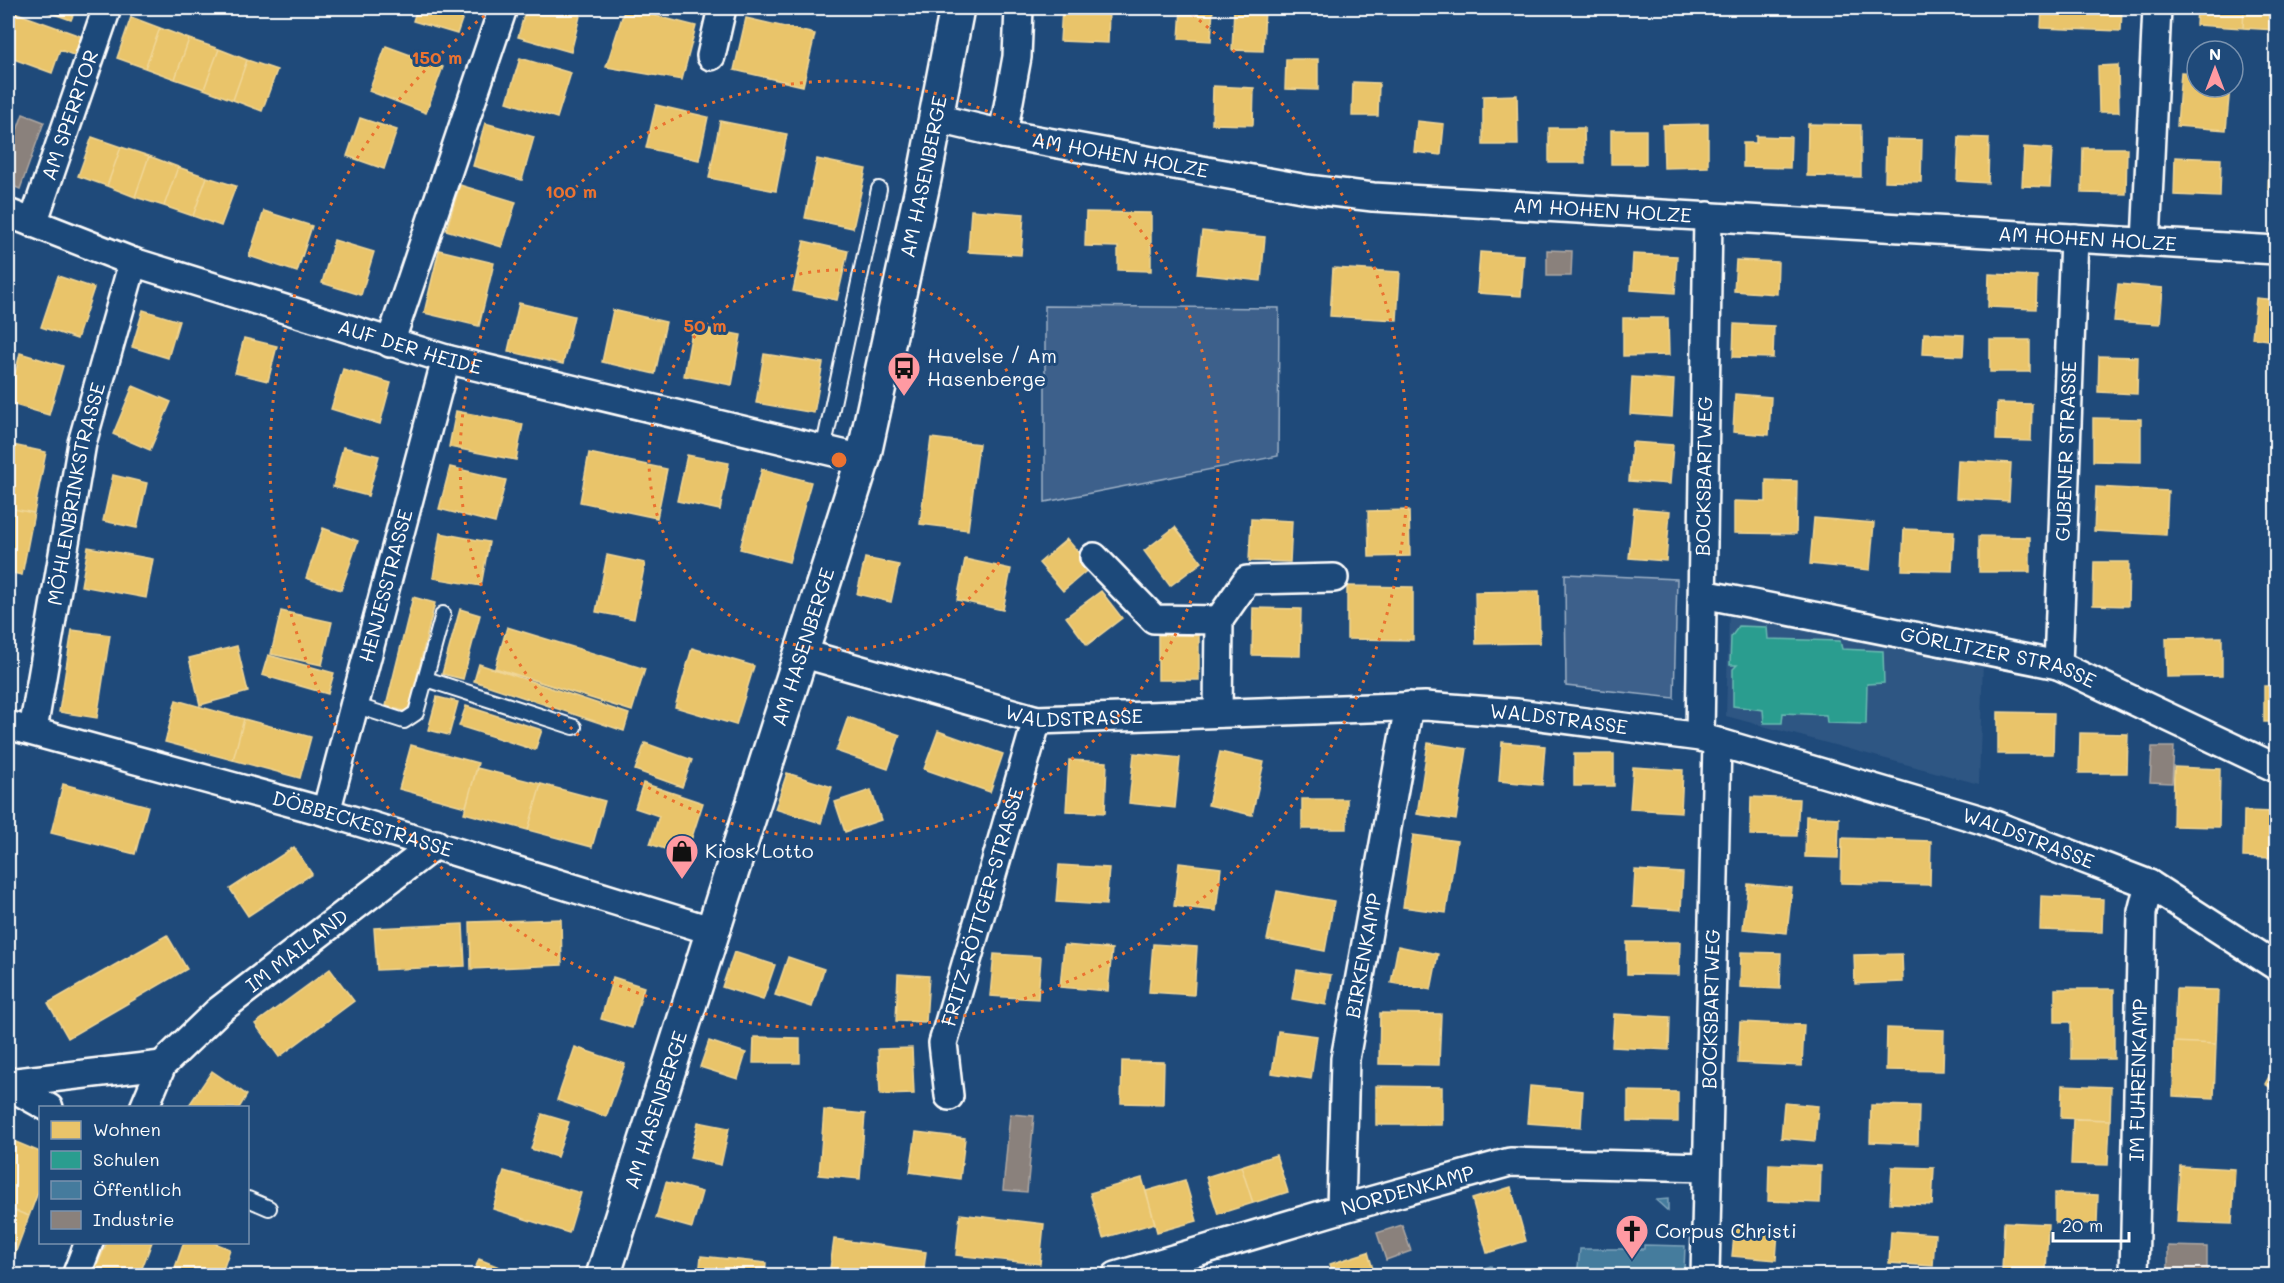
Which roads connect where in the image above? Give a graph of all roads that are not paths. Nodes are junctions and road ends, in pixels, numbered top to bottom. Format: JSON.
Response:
{"nodes":[{"id":1,"x":106,"y":8,"type":"edge"},
{"id":2,"x":503,"y":8,"type":"edge"},
{"id":3,"x":722,"y":8,"type":"edge"},
{"id":4,"x":957,"y":8,"type":"edge"},
{"id":5,"x":1019,"y":8,"type":"edge"},
{"id":6,"x":2157,"y":8,"type":"edge"},
{"id":7,"x":711,"y":56,"type":"dead end"},
{"id":8,"x":935,"y":118,"type":"junction"},
{"id":9,"x":1003,"y":134,"type":"junction"},
{"id":10,"x":879,"y":189,"type":"dead end"},
{"id":11,"x":8,"y":213,"type":"edge"},
{"id":12,"x":1708,"y":216,"type":"junction"},
{"id":13,"x":33,"y":223,"type":"junction"},
{"id":14,"x":2074,"y":238,"type":"junction"},
{"id":15,"x":2146,"y":242,"type":"junction"},
{"id":16,"x":2277,"y":250,"type":"edge"},
{"id":17,"x":133,"y":262,"type":"junction"},
{"id":18,"x":390,"y":343,"type":"junction"},
{"id":19,"x":446,"y":359,"type":"junction"},
{"id":20,"x":823,"y":450,"type":"junction"},
{"id":21,"x":863,"y":459,"type":"junction"},
{"id":22,"x":1094,"y":557,"type":"dead end"},
{"id":23,"x":1334,"y":578,"type":"dead end"},
{"id":24,"x":1703,"y":594,"type":"junction"},
{"id":25,"x":443,"y":614,"type":"dead end"},
{"id":26,"x":1219,"y":620,"type":"junction"},
{"id":27,"x":801,"y":653,"type":"junction"},
{"id":28,"x":2058,"y":664,"type":"junction"},
{"id":29,"x":426,"y":679,"type":"junction"},
{"id":30,"x":354,"y":705,"type":"junction"},
{"id":31,"x":1409,"y":706,"type":"junction"},
{"id":32,"x":1218,"y":713,"type":"junction"},
{"id":33,"x":1037,"y":720,"type":"junction"},
{"id":34,"x":20,"y":727,"type":"edge"},
{"id":35,"x":574,"y":727,"type":"dead end"},
{"id":36,"x":1709,"y":739,"type":"junction"},
{"id":37,"x":2277,"y":768,"type":"edge"},
{"id":38,"x":326,"y":812,"type":"junction"},
{"id":39,"x":436,"y":844,"type":"junction"},
{"id":40,"x":2149,"y":884,"type":"junction"},
{"id":41,"x":713,"y":931,"type":"junction"},
{"id":42,"x":2277,"y":966,"type":"edge"},
{"id":43,"x":162,"y":1065,"type":"junction"},
{"id":44,"x":8,"y":1084,"type":"edge"},
{"id":45,"x":949,"y":1096,"type":"dead end"},
{"id":46,"x":47,"y":1106,"type":"edge"},
{"id":47,"x":144,"y":1106,"type":"edge"},
{"id":48,"x":1707,"y":1167,"type":"junction"},
{"id":49,"x":249,"y":1199,"type":"edge"},
{"id":50,"x":269,"y":1208,"type":"dead end"},
{"id":51,"x":1341,"y":1209,"type":"junction"},
{"id":52,"x":88,"y":1244,"type":"edge"},
{"id":53,"x":75,"y":1275,"type":"edge"},
{"id":54,"x":603,"y":1275,"type":"edge"},
{"id":55,"x":1116,"y":1275,"type":"edge"},
{"id":56,"x":1705,"y":1275,"type":"edge"},
{"id":57,"x":2134,"y":1275,"type":"edge"}],
"edges":[{"from":1,"to":13,"type":"street","name":"AM SPERRTOR"},
{"from":2,"to":18,"type":"street"},
{"from":3,"to":7,"type":"street"},
{"from":4,"to":8,"type":"street","name":"AM HASENBERGE"},
{"from":5,"to":9,"type":"street"},
{"from":6,"to":15,"type":"street"},
{"from":8,"to":9,"type":"street","name":"AM HOHEN HOLZE"},
{"from":8,"to":21,"type":"street","name":"AM HASENBERGE"},
{"from":9,"to":12,"type":"street","name":"AM HOHEN HOLZE"},
{"from":10,"to":20,"type":"lane"},
{"from":11,"to":13,"type":"street","name":"AUF DER HEIDE"},
{"from":12,"to":14,"type":"street","name":"AM HOHEN HOLZE"},
{"from":12,"to":24,"type":"street","name":"BOCKSBARTWEG"},
{"from":13,"to":17,"type":"street","name":"AUF DER HEIDE"},
{"from":14,"to":15,"type":"street","name":"AM HOHEN HOLZE"},
{"from":14,"to":28,"type":"street","name":"GUBENER STRASSE"},
{"from":15,"to":16,"type":"street","name":"AM HOHEN HOLZE"},
{"from":17,"to":18,"type":"street","name":"AUF DER HEIDE"},
{"from":17,"to":34,"type":"street","name":"MÖHLENBRINKSTRASSE"},
{"from":18,"to":19,"type":"street","name":"AUF DER HEIDE"},
{"from":19,"to":20,"type":"street","name":"AUF DER HEIDE"},
{"from":19,"to":30,"type":"street","name":"HENJESSTRASSE"},
{"from":20,"to":21,"type":"street","name":"AUF DER HEIDE"},
{"from":21,"to":27,"type":"street","name":"AM HASENBERGE"},
{"from":22,"to":26,"type":"street"},
{"from":23,"to":26,"type":"street"},
{"from":24,"to":28,"type":"street","name":"GÖRLITZER STRASSE"},
{"from":24,"to":36,"type":"street","name":"BOCKSBARTWEG"},
{"from":25,"to":29,"type":"lane"},
{"from":26,"to":32,"type":"street"},
{"from":27,"to":33,"type":"street","name":"WALDSTRASSE"},
{"from":27,"to":41,"type":"street","name":"AM HASENBERGE"},
{"from":28,"to":37,"type":"street","name":"GÖRLITZER STRASSE"},
{"from":29,"to":30,"type":"lane"},
{"from":29,"to":35,"type":"lane"},
{"from":30,"to":38,"type":"street","name":"HENJESSTRASSE"},
{"from":31,"to":32,"type":"street","name":"WALDSTRASSE"},
{"from":31,"to":36,"type":"street","name":"WALDSTRASSE"},
{"from":31,"to":51,"type":"street","name":"BIRKENKAMP"},
{"from":32,"to":33,"type":"street","name":"WALDSTRASSE"},
{"from":33,"to":45,"type":"street","name":"FRITZ-RÖTTGER-STRASSE"},
{"from":34,"to":38,"type":"street","name":"DÖBBECKESTRASSE"},
{"from":36,"to":40,"type":"street","name":"WALDSTRASSE"},
{"from":36,"to":48,"type":"street","name":"BOCKSBARTWEG"},
{"from":38,"to":39,"type":"street","name":"DÖBBECKESTRASSE"},
{"from":39,"to":41,"type":"street","name":"DÖBBECKESTRASSE"},
{"from":39,"to":43,"type":"street","name":"IM MAILAND"},
{"from":40,"to":42,"type":"street","name":"WALDSTRASSE"},
{"from":40,"to":57,"type":"street","name":"IM FUHRENKAMP"},
{"from":41,"to":54,"type":"street","name":"AM HASENBERGE"},
{"from":43,"to":44,"type":"street"},
{"from":43,"to":47,"type":"street","name":"IM MAILAND"},
{"from":44,"to":46,"type":"street"},
{"from":48,"to":51,"type":"street","name":"NORDENKAMP"},
{"from":48,"to":56,"type":"street","name":"BOCKSBARTWEG"},
{"from":49,"to":50,"type":"lane"},
{"from":51,"to":55,"type":"street","name":"NORDENKAMP"},
{"from":52,"to":53,"type":"street"}]}
